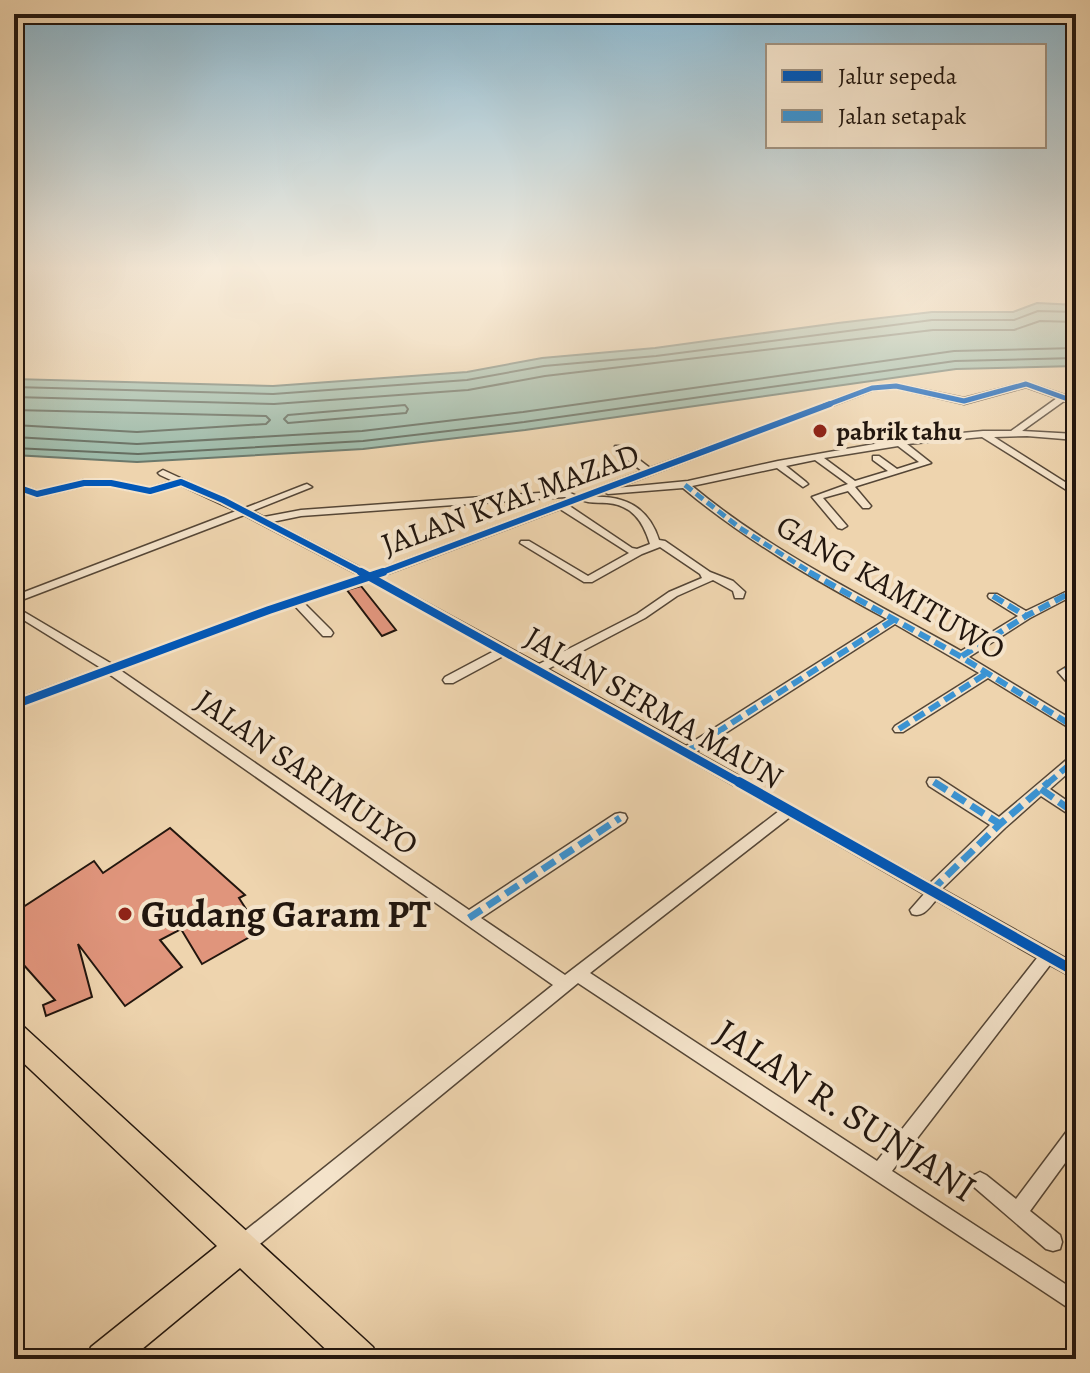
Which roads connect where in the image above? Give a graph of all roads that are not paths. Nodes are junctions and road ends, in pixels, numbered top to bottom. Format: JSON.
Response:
{"nodes":[{"id":1,"x":1064,"y":397,"type":"junction"},
{"id":2,"x":1076,"y":402,"type":"edge"},
{"id":3,"x":1014,"y":433,"type":"junction"},
{"id":4,"x":983,"y":434,"type":"junction"},
{"id":5,"x":1076,"y":437,"type":"edge"},
{"id":6,"x":901,"y":444,"type":"junction"},
{"id":7,"x":618,"y":448,"type":"dead end"},
{"id":8,"x":816,"y":457,"type":"junction"},
{"id":9,"x":876,"y":458,"type":"dead end"},
{"id":10,"x":778,"y":464,"type":"junction"},
{"id":11,"x":649,"y":472,"type":"junction"},
{"id":12,"x":896,"y":472,"type":"junction"},
{"id":13,"x":163,"y":473,"type":"dead end"},
{"id":14,"x":181,"y":482,"type":"junction"},
{"id":15,"x":803,"y":484,"type":"dead end"},
{"id":16,"x":685,"y":485,"type":"junction"},
{"id":17,"x":14,"y":486,"type":"edge"},
{"id":18,"x":852,"y":486,"type":"junction"},
{"id":19,"x":307,"y":487,"type":"dead end"},
{"id":20,"x":591,"y":492,"type":"junction"},
{"id":21,"x":1076,"y":493,"type":"edge"},
{"id":22,"x":566,"y":503,"type":"junction"},
{"id":23,"x":866,"y":506,"type":"dead end"},
{"id":24,"x":244,"y":511,"type":"junction"},
{"id":25,"x":265,"y":520,"type":"junction"},
{"id":26,"x":842,"y":526,"type":"dead end"},
{"id":27,"x":525,"y":543,"type":"dead end"},
{"id":28,"x":655,"y":543,"type":"junction"},
{"id":29,"x":638,"y":552,"type":"junction"},
{"id":30,"x":708,"y":575,"type":"junction"},
{"id":31,"x":369,"y":577,"type":"junction"},
{"id":32,"x":1076,"y":590,"type":"edge"},
{"id":33,"x":739,"y":596,"type":"dead end"},
{"id":34,"x":993,"y":596,"type":"dead end"},
{"id":35,"x":14,"y":600,"type":"edge"},
{"id":36,"x":296,"y":601,"type":"junction"},
{"id":37,"x":14,"y":609,"type":"edge"},
{"id":38,"x":1026,"y":616,"type":"junction"},
{"id":39,"x":895,"y":619,"type":"junction"},
{"id":40,"x":327,"y":633,"type":"dead end"},
{"id":41,"x":505,"y":650,"type":"junction"},
{"id":42,"x":962,"y":656,"type":"junction"},
{"id":43,"x":1076,"y":665,"type":"edge"},
{"id":44,"x":539,"y":669,"type":"junction"},
{"id":45,"x":112,"y":670,"type":"junction"},
{"id":46,"x":987,"y":673,"type":"junction"},
{"id":47,"x":449,"y":680,"type":"dead end"},
{"id":48,"x":1076,"y":685,"type":"edge"},
{"id":49,"x":14,"y":705,"type":"edge"},
{"id":50,"x":1076,"y":728,"type":"edge"},
{"id":51,"x":899,"y":729,"type":"dead end"},
{"id":52,"x":686,"y":752,"type":"junction"},
{"id":53,"x":1076,"y":759,"type":"edge"},
{"id":54,"x":934,"y":782,"type":"dead end"},
{"id":55,"x":1041,"y":789,"type":"junction"},
{"id":56,"x":788,"y":811,"type":"junction"},
{"id":57,"x":1076,"y":814,"type":"edge"},
{"id":58,"x":620,"y":818,"type":"dead end"},
{"id":59,"x":1000,"y":824,"type":"junction"},
{"id":60,"x":932,"y":892,"type":"junction"},
{"id":61,"x":917,"y":910,"type":"dead end"},
{"id":62,"x":469,"y":918,"type":"junction"},
{"id":63,"x":1048,"y":956,"type":"junction"},
{"id":64,"x":1076,"y":972,"type":"edge"},
{"id":65,"x":572,"y":980,"type":"junction"},
{"id":66,"x":14,"y":1036,"type":"edge"},
{"id":67,"x":1076,"y":1133,"type":"edge"},
{"id":68,"x":880,"y":1171,"type":"junction"},
{"id":69,"x":980,"y":1181,"type":"dead end"},
{"id":70,"x":1018,"y":1212,"type":"junction"},
{"id":71,"x":1053,"y":1242,"type":"dead end"},
{"id":72,"x":241,"y":1247,"type":"junction"},
{"id":73,"x":1076,"y":1303,"type":"edge"},
{"id":74,"x":103,"y":1359,"type":"edge"},
{"id":75,"x":361,"y":1359,"type":"edge"}],
"edges":[{"from":1,"to":2,"type":"street"},
{"from":1,"to":3,"type":"street"},
{"from":1,"to":11,"type":"street","name":"JALAN KYAI MAZAD"},
{"from":3,"to":4,"type":"street"},
{"from":3,"to":5,"type":"street"},
{"from":4,"to":6,"type":"street"},
{"from":4,"to":21,"type":"street"},
{"from":6,"to":8,"type":"street"},
{"from":6,"to":12,"type":"street"},
{"from":7,"to":11,"type":"street"},
{"from":8,"to":10,"type":"street"},
{"from":8,"to":18,"type":"street"},
{"from":9,"to":12,"type":"street"},
{"from":10,"to":15,"type":"street"},
{"from":10,"to":16,"type":"street"},
{"from":11,"to":20,"type":"street","name":"JALAN KYAI MAZAD"},
{"from":12,"to":18,"type":"street"},
{"from":13,"to":14,"type":"street","name":"JALAN SERMA MAUN"},
{"from":14,"to":17,"type":"street"},
{"from":14,"to":24,"type":"street","name":"JALAN SERMA MAUN"},
{"from":16,"to":20,"type":"street"},
{"from":16,"to":39,"type":"street","name":"GANG KAMITUWO"},
{"from":18,"to":23,"type":"street"},
{"from":18,"to":26,"type":"street"},
{"from":19,"to":24,"type":"street"},
{"from":20,"to":22,"type":"street","name":"JALAN KYAI MAZAD"},
{"from":22,"to":25,"type":"street"},
{"from":22,"to":28,"type":"street"},
{"from":22,"to":29,"type":"street"},
{"from":22,"to":31,"type":"street","name":"JALAN KYAI MAZAD"},
{"from":24,"to":25,"type":"street","name":"JALAN SERMA MAUN"},
{"from":24,"to":35,"type":"street"},
{"from":25,"to":31,"type":"street","name":"JALAN SERMA MAUN"},
{"from":27,"to":29,"type":"street"},
{"from":28,"to":29,"type":"street"},
{"from":28,"to":30,"type":"street"},
{"from":30,"to":33,"type":"street"},
{"from":30,"to":44,"type":"street"},
{"from":31,"to":36,"type":"street","name":"JALAN KYAI MAZAD"},
{"from":31,"to":41,"type":"street","name":"JALAN SERMA MAUN"},
{"from":32,"to":38,"type":"street"},
{"from":34,"to":38,"type":"street"},
{"from":36,"to":40,"type":"street"},
{"from":36,"to":45,"type":"street","name":"JALAN KYAI MAZAD"},
{"from":37,"to":45,"type":"street","name":"JALAN SARIMULYO"},
{"from":38,"to":42,"type":"street"},
{"from":39,"to":42,"type":"street","name":"GANG KAMITUWO"},
{"from":39,"to":52,"type":"street"},
{"from":41,"to":44,"type":"street","name":"JALAN SERMA MAUN"},
{"from":41,"to":47,"type":"street"},
{"from":42,"to":46,"type":"street","name":"GANG KAMITUWO"},
{"from":43,"to":48,"type":"street"},
{"from":44,"to":52,"type":"street","name":"JALAN SERMA MAUN"},
{"from":45,"to":49,"type":"street","name":"JALAN KYAI MAZAD"},
{"from":45,"to":62,"type":"street","name":"JALAN SARIMULYO"},
{"from":46,"to":50,"type":"street","name":"GANG KAMITUWO"},
{"from":46,"to":51,"type":"street"},
{"from":52,"to":56,"type":"street","name":"JALAN SERMA MAUN"},
{"from":53,"to":55,"type":"street"},
{"from":54,"to":59,"type":"street"},
{"from":55,"to":57,"type":"street"},
{"from":55,"to":59,"type":"street"},
{"from":56,"to":60,"type":"street","name":"JALAN SERMA MAUN"},
{"from":56,"to":65,"type":"street"},
{"from":58,"to":62,"type":"street"},
{"from":59,"to":60,"type":"street"},
{"from":60,"to":61,"type":"street"},
{"from":60,"to":63,"type":"street","name":"JALAN SERMA MAUN"},
{"from":62,"to":65,"type":"street","name":"JALAN SARIMULYO"},
{"from":63,"to":64,"type":"street","name":"JALAN SERMA MAUN"},
{"from":63,"to":68,"type":"street"},
{"from":65,"to":68,"type":"street","name":"JALAN R. SUNJANI"},
{"from":65,"to":72,"type":"street"},
{"from":66,"to":72,"type":"main road"},
{"from":67,"to":70,"type":"street"},
{"from":68,"to":73,"type":"street","name":"JALAN R. SUNJANI"},
{"from":69,"to":70,"type":"street"},
{"from":70,"to":71,"type":"street"},
{"from":72,"to":74,"type":"main road"},
{"from":72,"to":75,"type":"main road"}]}
